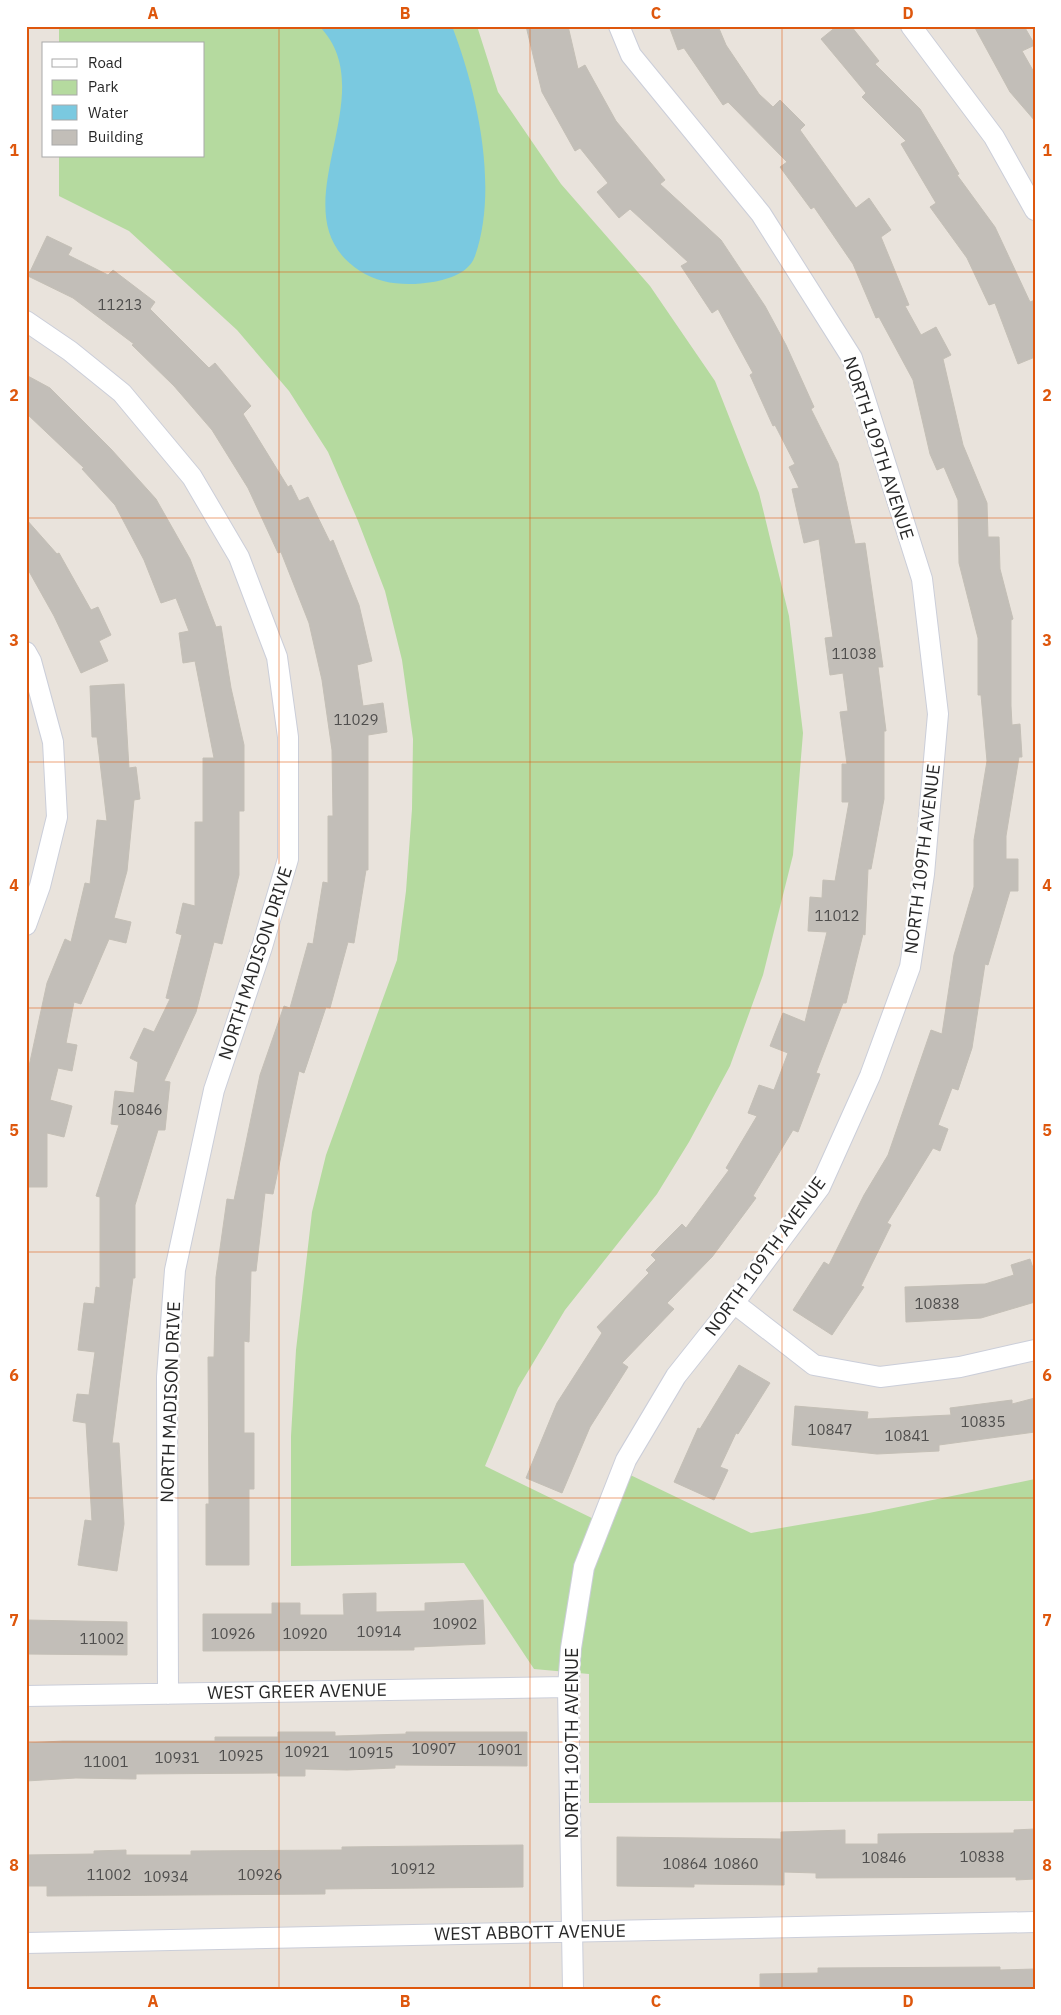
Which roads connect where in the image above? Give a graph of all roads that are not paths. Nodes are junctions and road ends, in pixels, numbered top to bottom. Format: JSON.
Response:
{"nodes":[{"id":1,"x":619,"y":26,"type":"edge"},
{"id":2,"x":911,"y":26,"type":"edge"},
{"id":3,"x":1035,"y":210,"type":"edge"},
{"id":4,"x":26,"y":320,"type":"edge"},
{"id":5,"x":26,"y":652,"type":"edge"},
{"id":6,"x":26,"y":925,"type":"edge"},
{"id":7,"x":734,"y":1303,"type":"junction"},
{"id":8,"x":1035,"y":1350,"type":"edge"},
{"id":9,"x":568,"y":1687,"type":"junction"},
{"id":10,"x":168,"y":1694,"type":"junction"},
{"id":11,"x":26,"y":1696,"type":"edge"},
{"id":12,"x":1035,"y":1922,"type":"edge"},
{"id":13,"x":572,"y":1931,"type":"junction"},
{"id":14,"x":26,"y":1943,"type":"edge"},
{"id":15,"x":573,"y":1989,"type":"edge"}],
"edges":[{"from":1,"to":7,"type":"street","name":"NORTH 109TH AVENUE"},
{"from":2,"to":3,"type":"street"},
{"from":4,"to":10,"type":"street","name":"NORTH MADISON DRIVE"},
{"from":5,"to":6,"type":"street"},
{"from":7,"to":8,"type":"street"},
{"from":7,"to":9,"type":"street","name":"NORTH 109TH AVENUE"},
{"from":9,"to":10,"type":"street","name":"WEST GREER AVENUE"},
{"from":9,"to":13,"type":"street","name":"NORTH 109TH AVENUE"},
{"from":10,"to":11,"type":"street","name":"WEST GREER AVENUE"},
{"from":12,"to":13,"type":"street","name":"WEST ABBOTT AVENUE"},
{"from":13,"to":14,"type":"street","name":"WEST ABBOTT AVENUE"},
{"from":13,"to":15,"type":"street","name":"NORTH 109TH AVENUE"}]}
